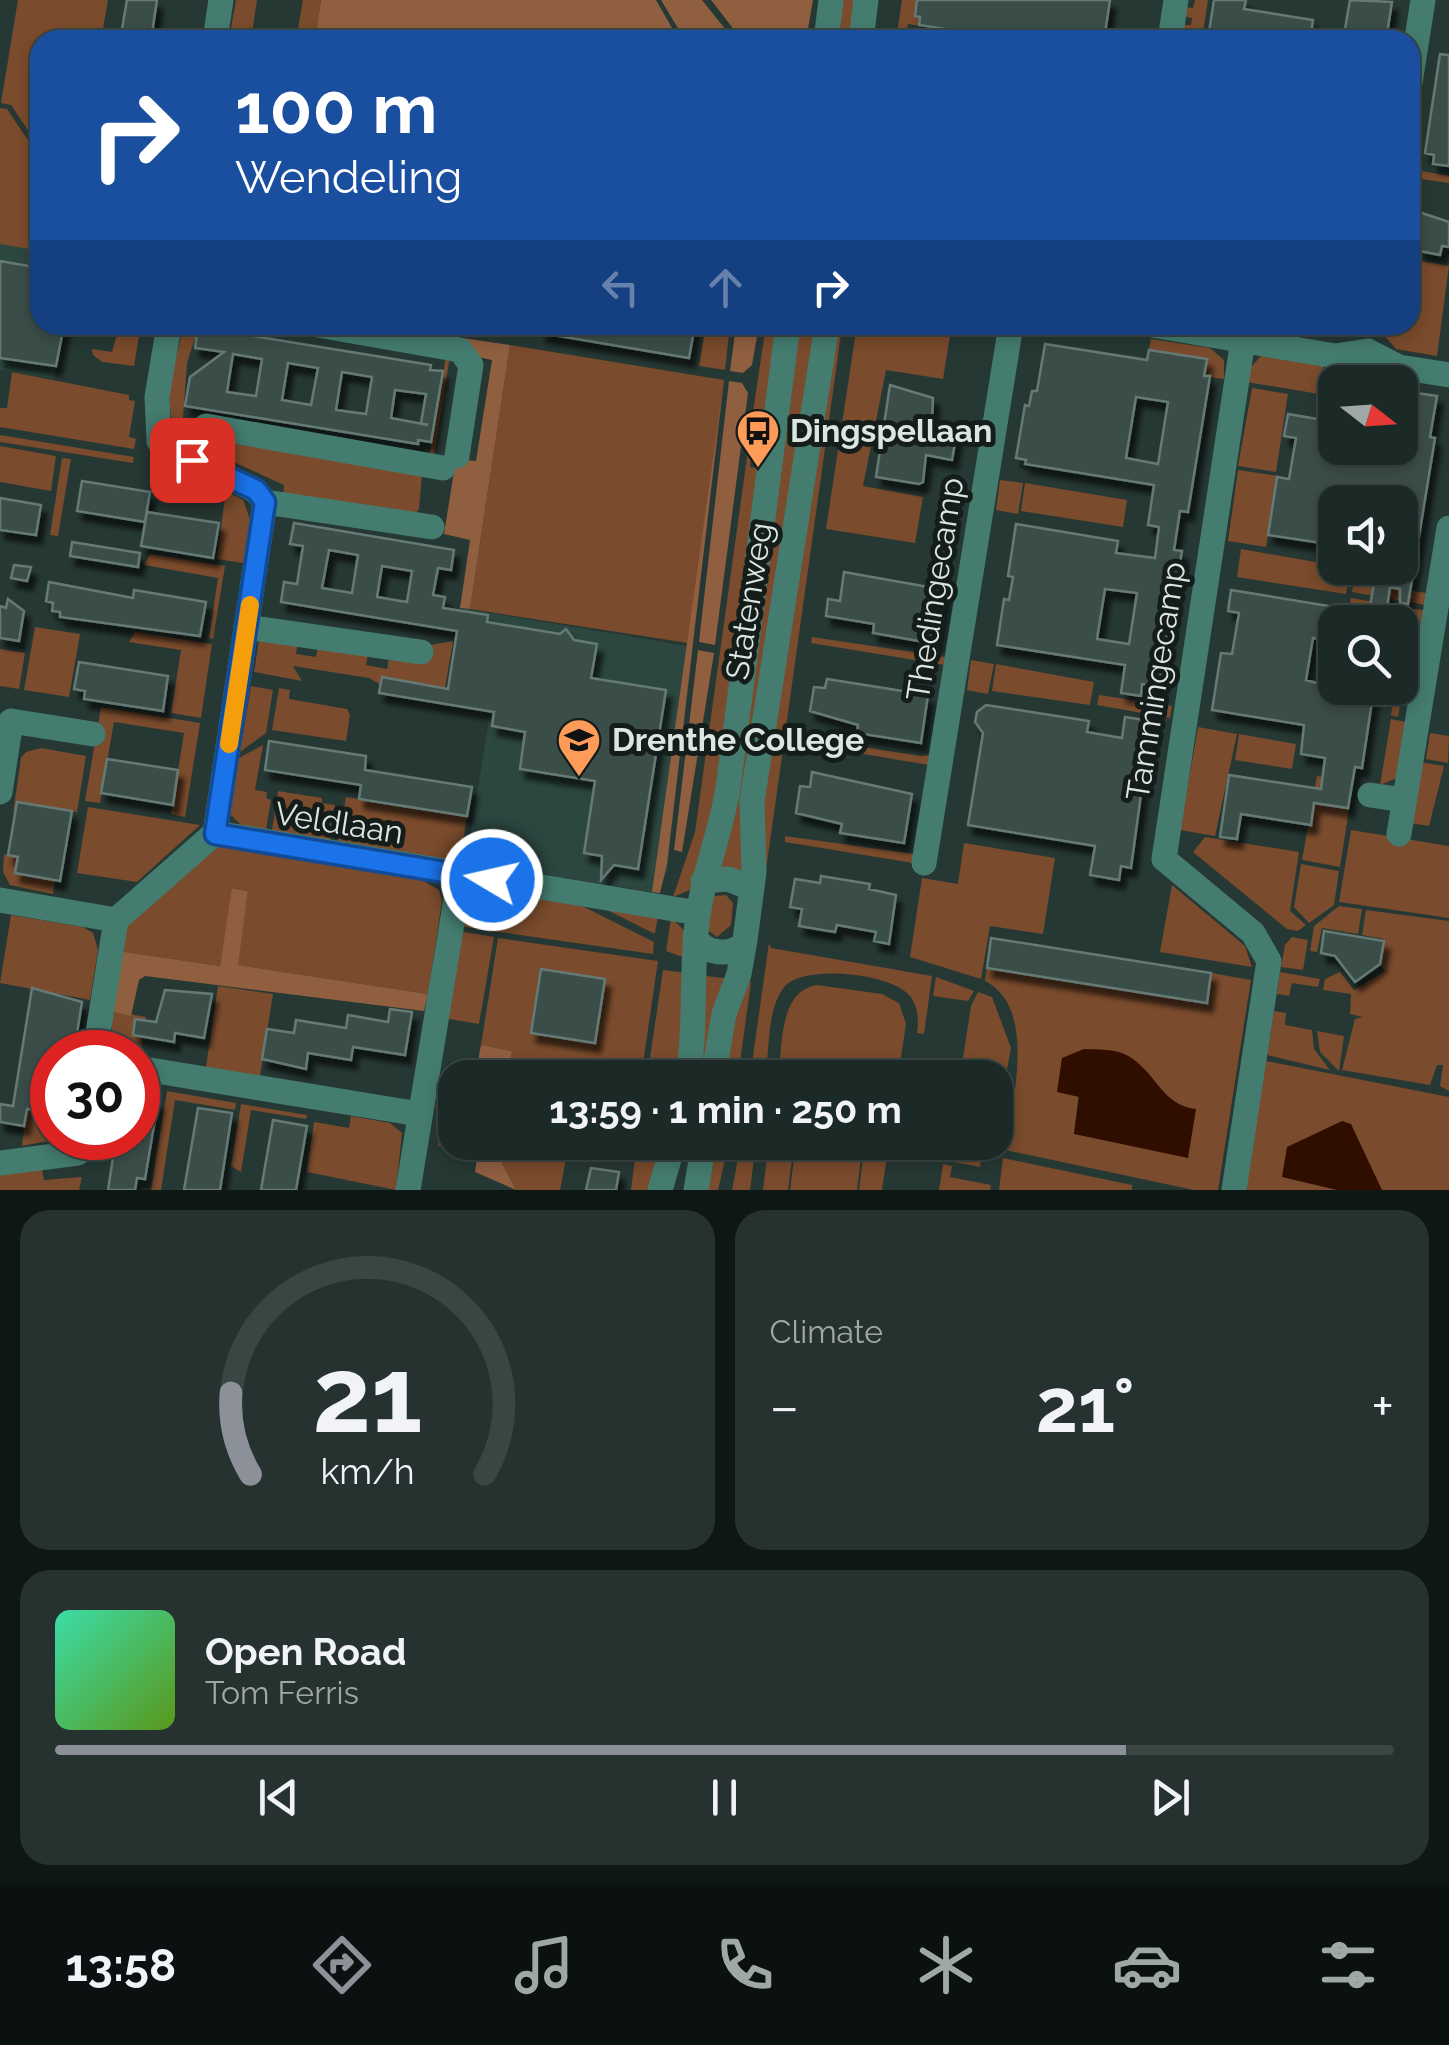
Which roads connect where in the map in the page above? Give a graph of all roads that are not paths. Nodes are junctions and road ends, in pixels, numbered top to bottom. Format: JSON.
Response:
{"nodes":[{"id":1,"x":221,"y":0,"type":"edge"},
{"id":2,"x":831,"y":0,"type":"edge"},
{"id":3,"x":866,"y":0,"type":"edge"},
{"id":4,"x":1176,"y":0,"type":"edge"},
{"id":5,"x":1423,"y":0,"type":"edge"},
{"id":6,"x":216,"y":30,"type":"edge"},
{"id":7,"x":827,"y":30,"type":"edge"},
{"id":8,"x":862,"y":30,"type":"edge"},
{"id":9,"x":1172,"y":30,"type":"edge"},
{"id":10,"x":1418,"y":30,"type":"edge"},
{"id":11,"x":167,"y":335,"type":"edge"},
{"id":12,"x":375,"y":335,"type":"edge"},
{"id":13,"x":787,"y":335,"type":"edge"},
{"id":14,"x":824,"y":335,"type":"edge"},
{"id":15,"x":1010,"y":335,"type":"edge"},
{"id":16,"x":1213,"y":335,"type":"edge"},
{"id":17,"x":1370,"y":335,"type":"edge"},
{"id":18,"x":1243,"y":340,"type":"junction"},
{"id":19,"x":1368,"y":351,"type":"junction"},
{"id":20,"x":1449,"y":375,"type":"edge"},
{"id":21,"x":192,"y":460,"type":"junction"},
{"id":22,"x":265,"y":502,"type":"junction"},
{"id":23,"x":432,"y":527,"type":"dead end"},
{"id":24,"x":1449,"y":528,"type":"edge"},
{"id":25,"x":247,"y":627,"type":"junction"},
{"id":26,"x":422,"y":652,"type":"dead end"},
{"id":27,"x":93,"y":734,"type":"dead end"},
{"id":28,"x":0,"y":792,"type":"edge"},
{"id":29,"x":1370,"y":794,"type":"dead end"},
{"id":30,"x":1404,"y":800,"type":"junction"},
{"id":31,"x":215,"y":834,"type":"junction"},
{"id":32,"x":1399,"y":834,"type":"dead end"},
{"id":33,"x":924,"y":863,"type":"dead end"},
{"id":34,"x":460,"y":875,"type":"junction"},
{"id":35,"x":703,"y":881,"type":"junction"},
{"id":36,"x":752,"y":888,"type":"junction"},
{"id":37,"x":0,"y":900,"type":"edge"},
{"id":38,"x":116,"y":920,"type":"junction"},
{"id":39,"x":697,"y":925,"type":"junction"},
{"id":40,"x":744,"y":944,"type":"junction"},
{"id":41,"x":98,"y":1030,"type":"edge"},
{"id":42,"x":691,"y":1060,"type":"edge"},
{"id":43,"x":716,"y":1060,"type":"edge"},
{"id":44,"x":160,"y":1072,"type":"edge"},
{"id":45,"x":420,"y":1114,"type":"junction"},
{"id":46,"x":30,"y":1160,"type":"edge"},
{"id":47,"x":669,"y":1160,"type":"edge"},
{"id":48,"x":701,"y":1160,"type":"edge"},
{"id":49,"x":0,"y":1164,"type":"edge"},
{"id":50,"x":408,"y":1190,"type":"edge"},
{"id":51,"x":660,"y":1190,"type":"edge"},
{"id":52,"x":696,"y":1190,"type":"edge"},
{"id":53,"x":1234,"y":1190,"type":"edge"}],
"edges":[{"from":1,"to":6,"type":"street"},
{"from":2,"to":7,"type":"street"},
{"from":3,"to":8,"type":"street"},
{"from":4,"to":9,"type":"street"},
{"from":5,"to":10,"type":"street"},
{"from":11,"to":21,"type":"street"},
{"from":12,"to":21,"type":"street"},
{"from":13,"to":35,"type":"street","name":"Statenweg"},
{"from":14,"to":36,"type":"street","name":"Statenweg"},
{"from":15,"to":33,"type":"street","name":"Thedingecamp"},
{"from":16,"to":18,"type":"street"},
{"from":17,"to":19,"type":"street"},
{"from":18,"to":19,"type":"street"},
{"from":18,"to":53,"type":"street","name":"Tammingecamp"},
{"from":19,"to":20,"type":"street"},
{"from":21,"to":22,"type":"street"},
{"from":22,"to":23,"type":"street"},
{"from":22,"to":25,"type":"street"},
{"from":24,"to":30,"type":"street"},
{"from":25,"to":26,"type":"street"},
{"from":25,"to":31,"type":"street"},
{"from":27,"to":28,"type":"street"},
{"from":29,"to":30,"type":"street"},
{"from":30,"to":32,"type":"street"},
{"from":31,"to":34,"type":"street","name":"Veldlaan"},
{"from":31,"to":38,"type":"street"},
{"from":34,"to":39,"type":"street","name":"Veldlaan"},
{"from":34,"to":45,"type":"street"},
{"from":35,"to":36,"type":"street"},
{"from":35,"to":39,"type":"street","name":"Statenweg"},
{"from":36,"to":40,"type":"street","name":"Statenweg"},
{"from":37,"to":38,"type":"street"},
{"from":38,"to":41,"type":"street"},
{"from":39,"to":40,"type":"street"},
{"from":39,"to":42,"type":"street","name":"Statenweg"},
{"from":40,"to":43,"type":"street","name":"Statenweg"},
{"from":44,"to":45,"type":"street"},
{"from":45,"to":50,"type":"street"},
{"from":46,"to":49,"type":"street"},
{"from":47,"to":51,"type":"street"},
{"from":48,"to":52,"type":"street"}]}
